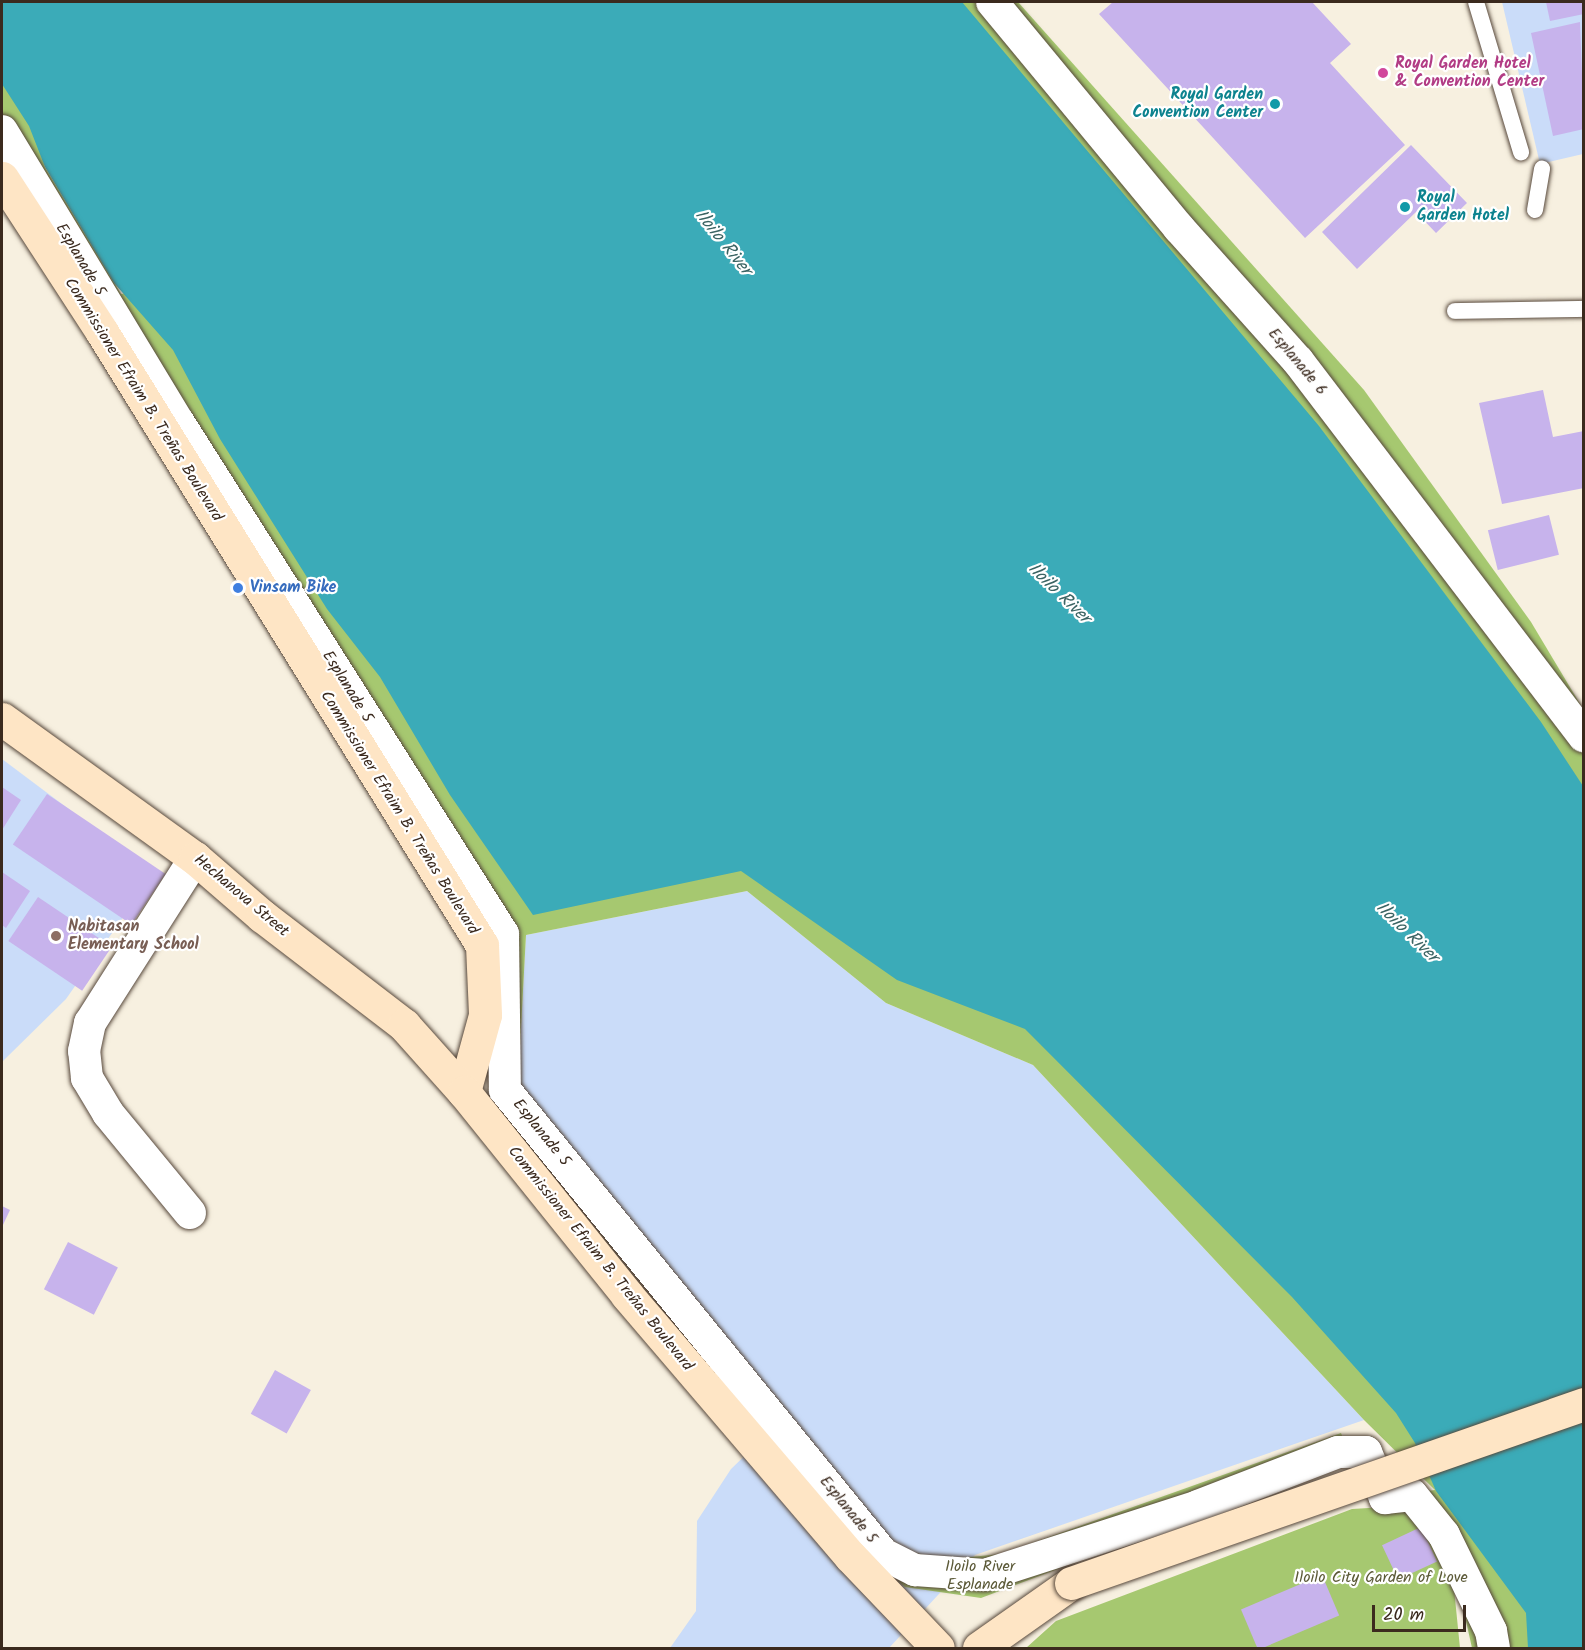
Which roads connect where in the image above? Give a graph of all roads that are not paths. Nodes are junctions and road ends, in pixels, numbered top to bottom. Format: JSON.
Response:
{"nodes":[{"id":1,"x":992,"y":2,"type":"edge"},
{"id":2,"x":1476,"y":2,"type":"edge"},
{"id":3,"x":2,"y":131,"type":"edge"},
{"id":4,"x":1521,"y":152,"type":"dead end"},
{"id":5,"x":1542,"y":169,"type":"dead end"},
{"id":6,"x":2,"y":178,"type":"edge"},
{"id":7,"x":1535,"y":210,"type":"dead end"},
{"id":8,"x":1584,"y":309,"type":"edge"},
{"id":9,"x":1455,"y":311,"type":"dead end"},
{"id":10,"x":2,"y":718,"type":"edge"},
{"id":11,"x":1584,"y":737,"type":"edge"},
{"id":12,"x":195,"y":858,"type":"junction"},
{"id":13,"x":464,"y":1092,"type":"junction"},
{"id":14,"x":190,"y":1213,"type":"dead end"},
{"id":15,"x":1584,"y":1404,"type":"edge"},
{"id":16,"x":938,"y":1648,"type":"edge"},
{"id":17,"x":979,"y":1648,"type":"edge"},
{"id":18,"x":1494,"y":1648,"type":"edge"}],
"edges":[{"from":1,"to":11,"type":"street","name":"Esplanade 6"},
{"from":2,"to":4,"type":"lane"},
{"from":3,"to":18,"type":"street","name":"Esplanade 5"},
{"from":5,"to":7,"type":"lane"},
{"from":6,"to":13,"type":"main road","name":"Commissioner Efraim B. Treñas Boulevard"},
{"from":8,"to":9,"type":"lane"},
{"from":10,"to":12,"type":"main road","name":"Hechanova Street"},
{"from":12,"to":13,"type":"main road","name":"Hechanova Street"},
{"from":12,"to":14,"type":"street"},
{"from":13,"to":16,"type":"main road","name":"Commissioner Efraim B. Treñas Boulevard"},
{"from":15,"to":17,"type":"main road","bridge":true}]}
